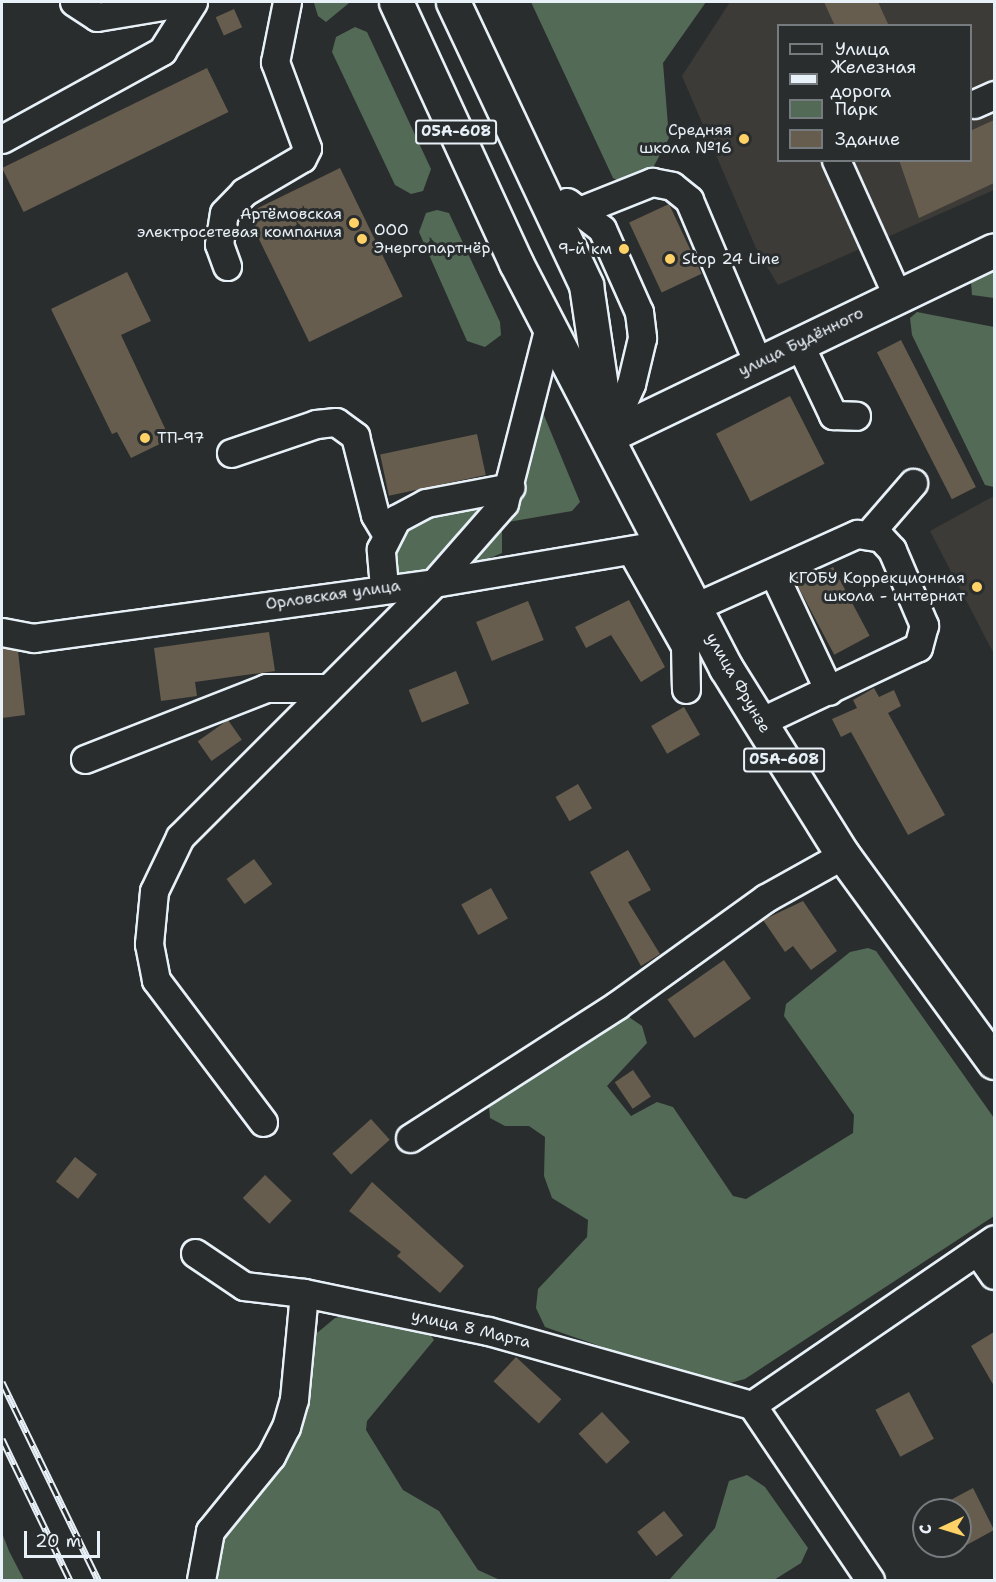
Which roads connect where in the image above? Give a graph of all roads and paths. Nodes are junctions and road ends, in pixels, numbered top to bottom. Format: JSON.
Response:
{"nodes":[{"id":1,"x":74,"y":2,"type":"edge"},
{"id":2,"x":189,"y":2,"type":"edge"},
{"id":3,"x":287,"y":2,"type":"edge"},
{"id":4,"x":396,"y":2,"type":"edge"},
{"id":5,"x":453,"y":2,"type":"edge"},
{"id":6,"x":2,"y":139,"type":"edge"},
{"id":7,"x":837,"y":162,"type":"edge"},
{"id":8,"x":541,"y":189,"type":"junction"},
{"id":9,"x":579,"y":211,"type":"junction"},
{"id":10,"x":994,"y":250,"type":"edge"},
{"id":11,"x":227,"y":266,"type":"dead end"},
{"id":12,"x":897,"y":295,"type":"junction"},
{"id":13,"x":549,"y":327,"type":"junction"},
{"id":14,"x":799,"y":343,"type":"junction"},
{"id":15,"x":758,"y":363,"type":"junction"},
{"id":16,"x":856,"y":416,"type":"dead end"},
{"id":17,"x":608,"y":436,"type":"junction"},
{"id":18,"x":231,"y":453,"type":"dead end"},
{"id":19,"x":914,"y":483,"type":"dead end"},
{"id":20,"x":511,"y":488,"type":"junction"},
{"id":21,"x":868,"y":535,"type":"junction"},
{"id":22,"x":387,"y":536,"type":"junction"},
{"id":23,"x":664,"y":543,"type":"junction"},
{"id":24,"x":631,"y":550,"type":"junction"},
{"id":25,"x":774,"y":574,"type":"junction"},
{"id":26,"x":434,"y":583,"type":"junction"},
{"id":27,"x":384,"y":587,"type":"junction"},
{"id":28,"x":695,"y":607,"type":"junction"},
{"id":29,"x":2,"y":632,"type":"edge"},
{"id":30,"x":327,"y":688,"type":"junction"},
{"id":31,"x":686,"y":689,"type":"dead end"},
{"id":32,"x":829,"y":691,"type":"junction"},
{"id":33,"x":760,"y":722,"type":"junction"},
{"id":34,"x":85,"y":759,"type":"dead end"},
{"id":35,"x":843,"y":855,"type":"junction"},
{"id":36,"x":994,"y":1062,"type":"edge"},
{"id":37,"x":263,"y":1122,"type":"dead end"},
{"id":38,"x":410,"y":1138,"type":"dead end"},
{"id":39,"x":986,"y":1245,"type":"edge"},
{"id":40,"x":195,"y":1253,"type":"dead end"},
{"id":41,"x":994,"y":1275,"type":"edge"},
{"id":42,"x":304,"y":1293,"type":"junction"},
{"id":43,"x":752,"y":1405,"type":"junction"},
{"id":44,"x":201,"y":1581,"type":"edge"},
{"id":45,"x":870,"y":1581,"type":"edge"}],
"edges":[{"from":1,"to":2,"type":"street"},
{"from":2,"to":6,"type":"street"},
{"from":3,"to":11,"type":"street"},
{"from":4,"to":13,"type":"main road","name":"улица Фрунзе","number":"05А-608"},
{"from":5,"to":8,"type":"main road","name":"улица Фрунзе","number":"05А-608"},
{"from":7,"to":12,"type":"street"},
{"from":8,"to":9,"type":"street"},
{"from":8,"to":17,"type":"main road","name":"улица Фрунзе","number":"05А-608"},
{"from":9,"to":15,"type":"street"},
{"from":9,"to":17,"type":"street"},
{"from":10,"to":12,"type":"main road","name":"улица Будённого"},
{"from":12,"to":14,"type":"main road","name":"улица Будённого"},
{"from":13,"to":17,"type":"main road","name":"улица Фрунзе","number":"05А-608"},
{"from":13,"to":20,"type":"street"},
{"from":14,"to":15,"type":"main road","name":"улица Будённого"},
{"from":14,"to":16,"type":"street"},
{"from":15,"to":17,"type":"main road","name":"улица Будённого"},
{"from":17,"to":23,"type":"main road","name":"улица Фрунзе","number":"05А-608"},
{"from":18,"to":22,"type":"street"},
{"from":19,"to":21,"type":"street"},
{"from":20,"to":22,"type":"street"},
{"from":20,"to":26,"type":"street"},
{"from":21,"to":25,"type":"street"},
{"from":21,"to":32,"type":"street"},
{"from":22,"to":27,"type":"street"},
{"from":23,"to":24,"type":"street","name":"Орловская улица"},
{"from":23,"to":28,"type":"main road","name":"улица Фрунзе","number":"05А-608"},
{"from":24,"to":26,"type":"street","name":"Орловская улица"},
{"from":24,"to":31,"type":"street"},
{"from":25,"to":28,"type":"street"},
{"from":25,"to":32,"type":"street"},
{"from":26,"to":27,"type":"street","name":"Орловская улица"},
{"from":26,"to":30,"type":"street"},
{"from":27,"to":29,"type":"street","name":"Орловская улица"},
{"from":28,"to":33,"type":"main road","name":"улица Фрунзе","number":"05А-608"},
{"from":30,"to":34,"type":"street"},
{"from":30,"to":37,"type":"street"},
{"from":32,"to":33,"type":"street"},
{"from":33,"to":35,"type":"main road","name":"улица Фрунзе","number":"05А-608"},
{"from":35,"to":36,"type":"main road","name":"улица Фрунзе","number":"05А-608"},
{"from":35,"to":38,"type":"street"},
{"from":39,"to":41,"type":"street"},
{"from":39,"to":43,"type":"street"},
{"from":40,"to":42,"type":"street","name":"улица 8 Марта"},
{"from":42,"to":43,"type":"street","name":"улица 8 Марта"},
{"from":42,"to":44,"type":"street"},
{"from":43,"to":45,"type":"street"}]}
